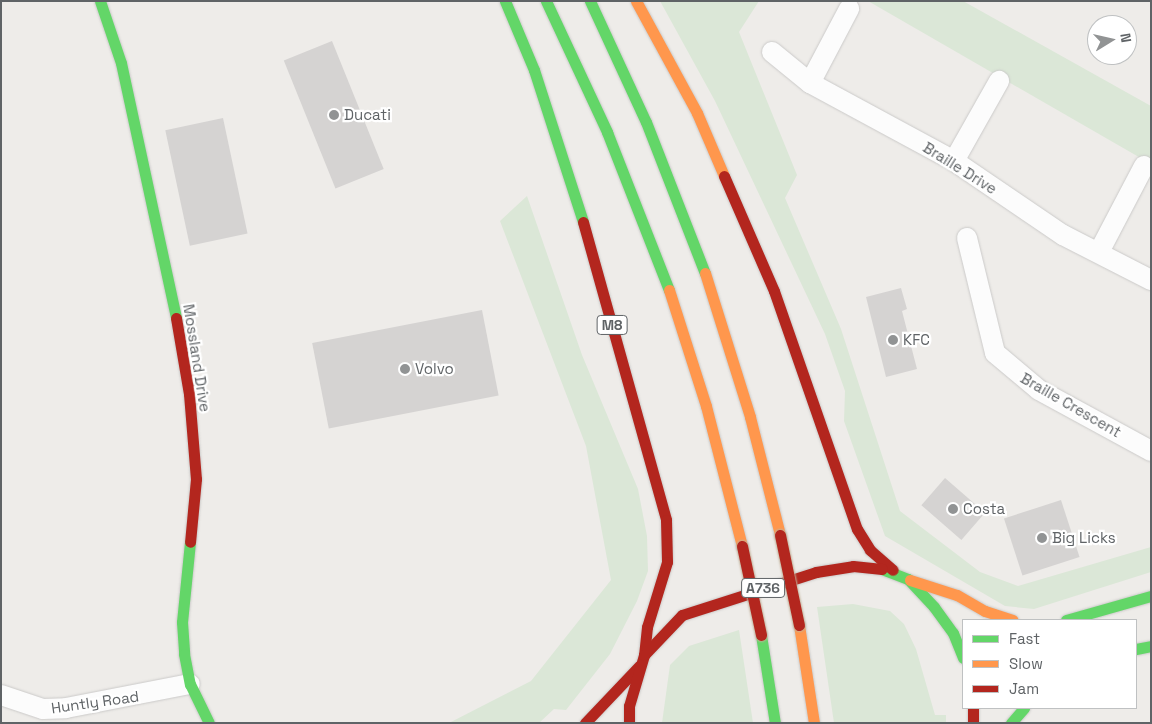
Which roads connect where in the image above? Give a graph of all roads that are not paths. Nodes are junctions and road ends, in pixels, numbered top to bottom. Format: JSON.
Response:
{"nodes":[{"id":1,"x":100,"y":1,"type":"edge"},
{"id":2,"x":505,"y":1,"type":"edge"},
{"id":3,"x":546,"y":1,"type":"edge"},
{"id":4,"x":590,"y":1,"type":"edge"},
{"id":5,"x":636,"y":1,"type":"edge"},
{"id":6,"x":849,"y":10,"type":"dead end"},
{"id":7,"x":772,"y":52,"type":"dead end"},
{"id":8,"x":999,"y":81,"type":"dead end"},
{"id":9,"x":810,"y":83,"type":"junction"},
{"id":10,"x":954,"y":161,"type":"junction"},
{"id":11,"x":1144,"y":166,"type":"dead end"},
{"id":12,"x":967,"y":238,"type":"dead end"},
{"id":13,"x":1100,"y":252,"type":"junction"},
{"id":14,"x":1151,"y":280,"type":"edge"},
{"id":15,"x":1151,"y":451,"type":"edge"},
{"id":16,"x":893,"y":570,"type":"junction"},
{"id":17,"x":908,"y":579,"type":"junction"},
{"id":18,"x":1151,"y":596,"type":"edge"},
{"id":19,"x":1010,"y":619,"type":"edge"},
{"id":20,"x":1070,"y":619,"type":"edge"},
{"id":21,"x":1151,"y":646,"type":"edge"},
{"id":22,"x":1137,"y":649,"type":"edge"},
{"id":23,"x":962,"y":656,"type":"edge"},
{"id":24,"x":642,"y":660,"type":"junction"},
{"id":25,"x":190,"y":684,"type":"junction"},
{"id":26,"x":1,"y":695,"type":"edge"},
{"id":27,"x":973,"y":709,"type":"edge"},
{"id":28,"x":1023,"y":709,"type":"edge"},
{"id":29,"x":209,"y":723,"type":"edge"},
{"id":30,"x":585,"y":723,"type":"edge"},
{"id":31,"x":629,"y":723,"type":"edge"},
{"id":32,"x":775,"y":723,"type":"edge"},
{"id":33,"x":814,"y":723,"type":"edge"},
{"id":34,"x":973,"y":723,"type":"edge"},
{"id":35,"x":1011,"y":723,"type":"edge"}],
"edges":[{"from":1,"to":25,"type":"main road","name":"Mossland Drive"},
{"from":2,"to":24,"type":"main road","number":"M8"},
{"from":3,"to":32,"type":"main road","bridge":true},
{"from":4,"to":33,"type":"main road","bridge":true},
{"from":5,"to":16,"type":"main road"},
{"from":6,"to":9,"type":"street"},
{"from":7,"to":9,"type":"street","name":"Braille Drive"},
{"from":8,"to":10,"type":"street"},
{"from":9,"to":10,"type":"street","name":"Braille Drive"},
{"from":10,"to":13,"type":"street","name":"Braille Drive"},
{"from":11,"to":13,"type":"street"},
{"from":12,"to":15,"type":"street","name":"Braille Crescent"},
{"from":13,"to":14,"type":"street","name":"Braille Drive"},
{"from":16,"to":17,"type":"main road","number":"A736"},
{"from":16,"to":24,"type":"main road","number":"A736"},
{"from":17,"to":19,"type":"main road","number":"A736"},
{"from":17,"to":23,"type":"main road","number":"A736"},
{"from":18,"to":20,"type":"main road"},
{"from":21,"to":22,"type":"main road"},
{"from":24,"to":30,"type":"main road","number":"A736"},
{"from":24,"to":31,"type":"main road","number":"A736"},
{"from":25,"to":26,"type":"street","name":"Huntly Road"},
{"from":25,"to":29,"type":"main road","name":"Mossland Drive"},
{"from":27,"to":34,"type":"main road"},
{"from":28,"to":35,"type":"main road"}]}
